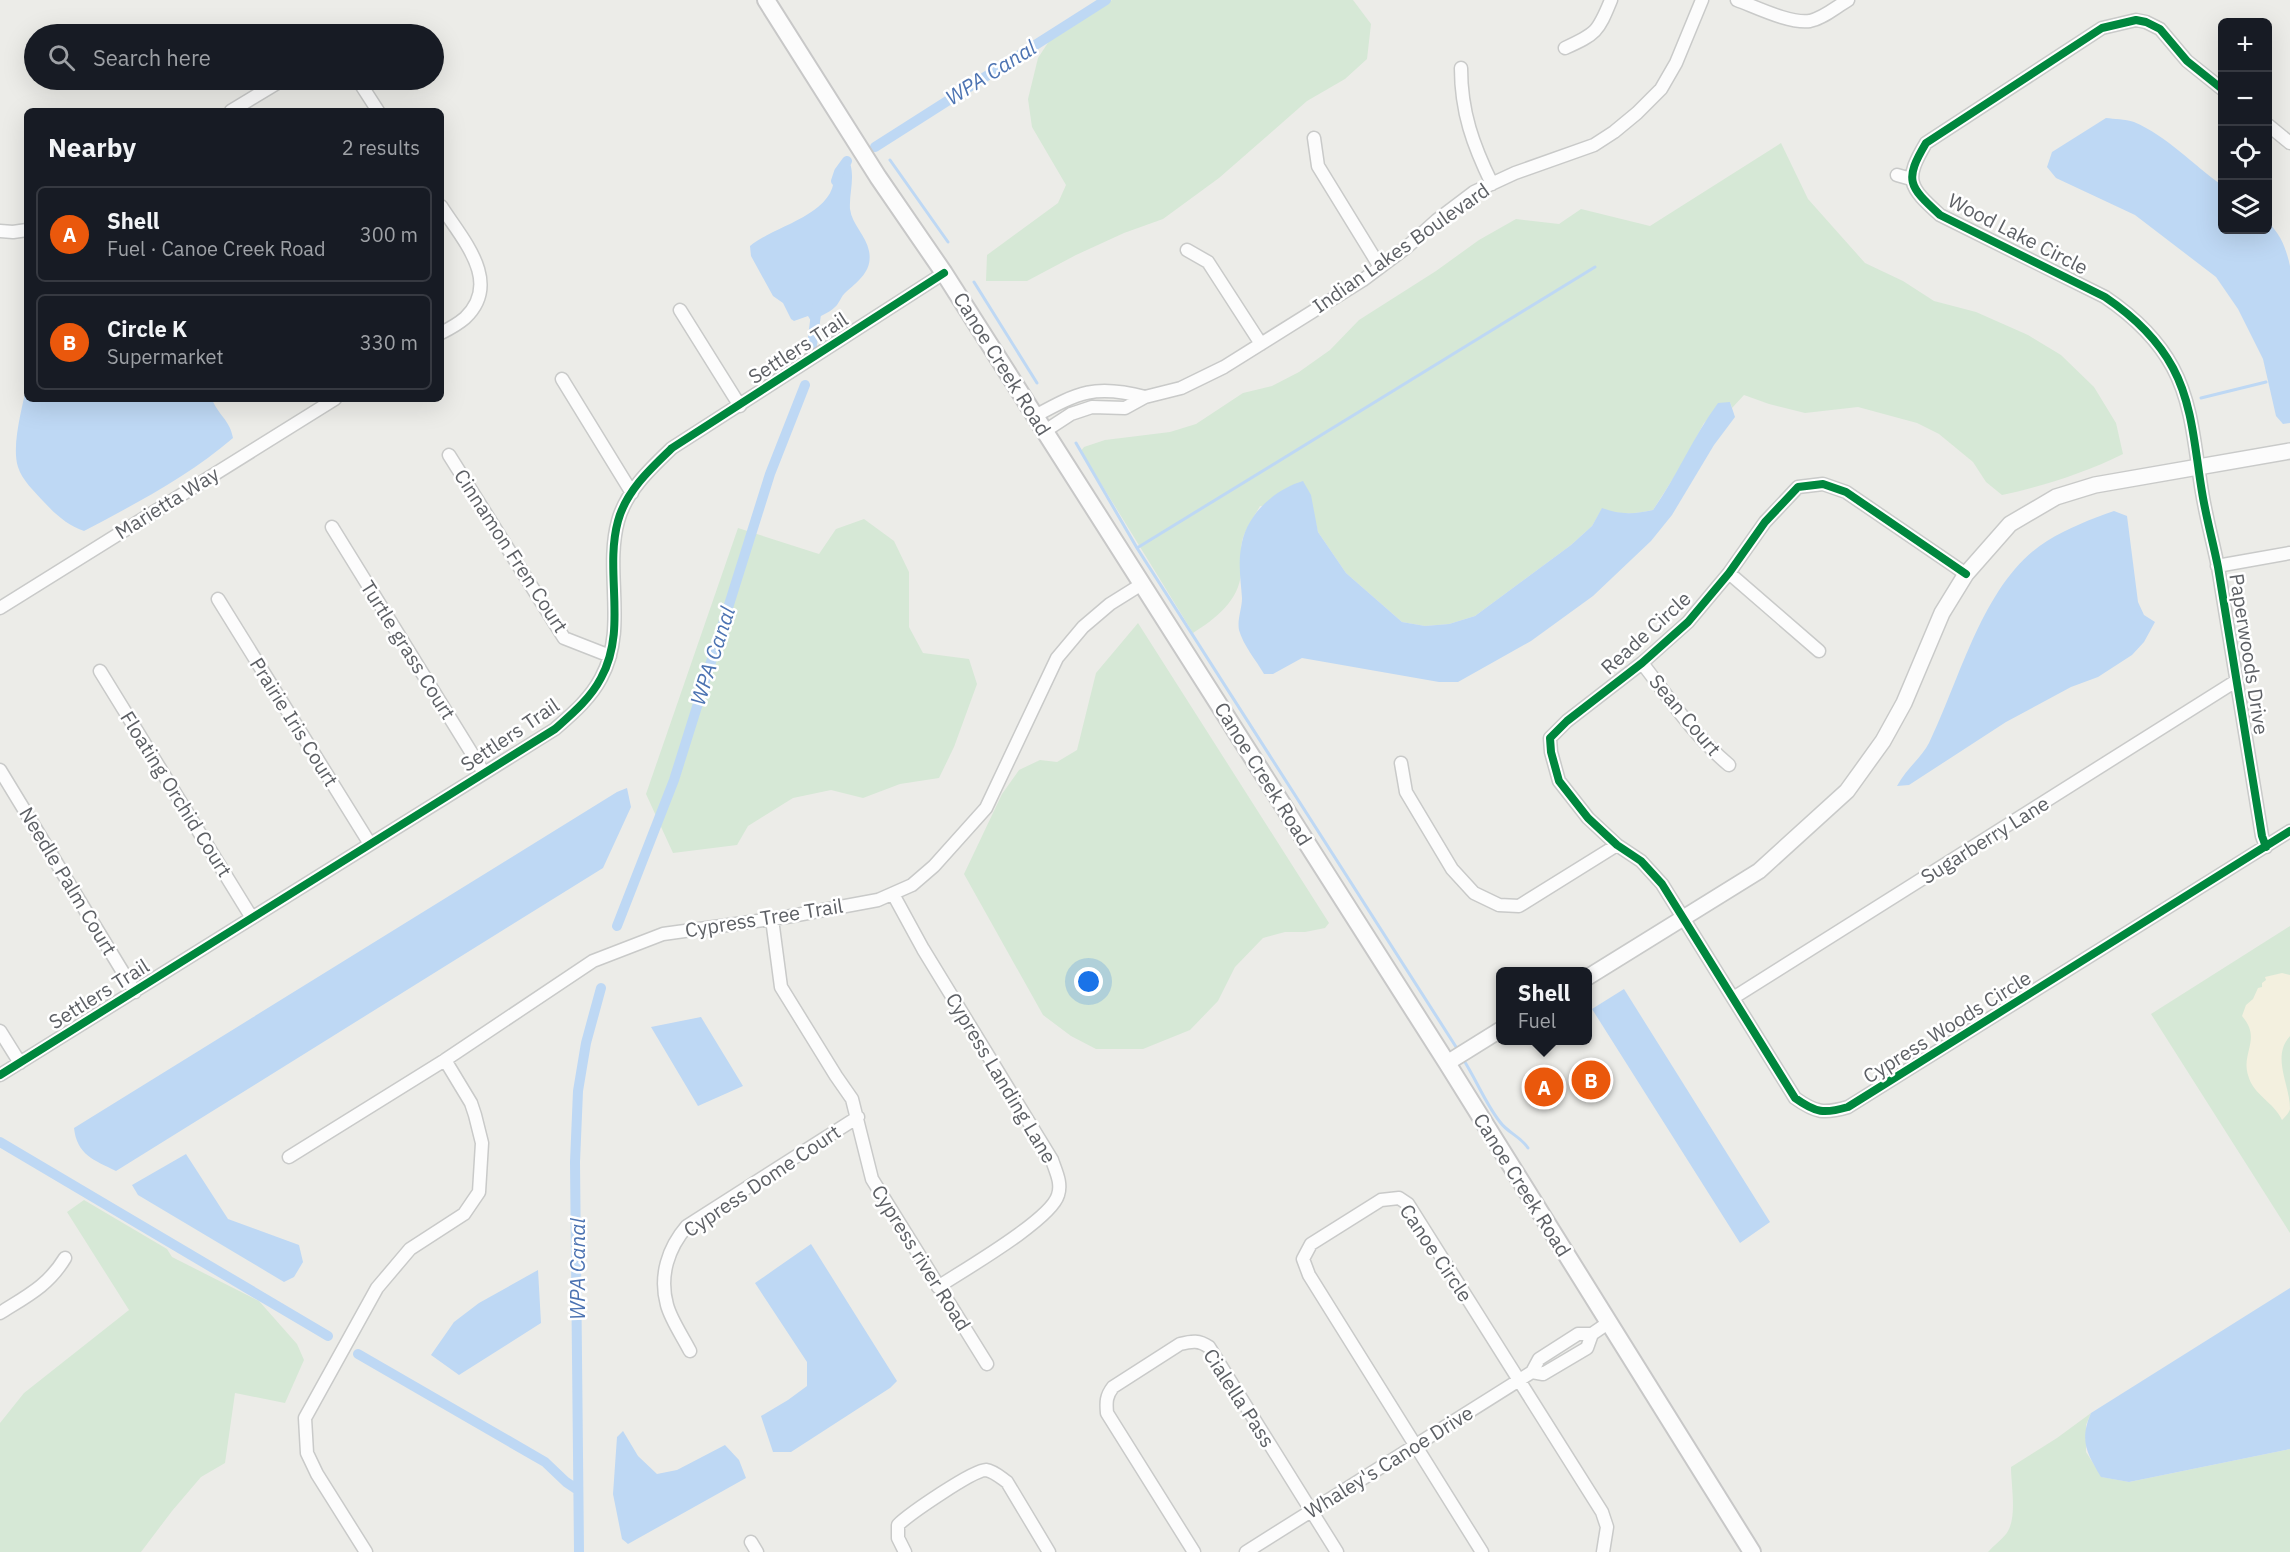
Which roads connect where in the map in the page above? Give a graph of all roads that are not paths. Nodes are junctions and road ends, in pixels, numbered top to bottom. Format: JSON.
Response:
{"nodes":[{"id":1,"x":766,"y":0,"type":"edge"},
{"id":2,"x":1611,"y":0,"type":"edge"},
{"id":3,"x":1702,"y":0,"type":"edge"},
{"id":4,"x":1737,"y":0,"type":"edge"},
{"id":5,"x":1848,"y":0,"type":"edge"},
{"id":6,"x":1565,"y":48,"type":"dead end"},
{"id":7,"x":1461,"y":68,"type":"dead end"},
{"id":8,"x":2218,"y":85,"type":"edge"},
{"id":9,"x":266,"y":90,"type":"edge"},
{"id":10,"x":364,"y":90,"type":"edge"},
{"id":11,"x":236,"y":108,"type":"edge"},
{"id":12,"x":376,"y":108,"type":"edge"},
{"id":13,"x":2269,"y":126,"type":"edge"},
{"id":14,"x":1314,"y":138,"type":"dead end"},
{"id":15,"x":2290,"y":143,"type":"edge"},
{"id":16,"x":1897,"y":175,"type":"dead end"},
{"id":17,"x":1911,"y":179,"type":"junction"},
{"id":18,"x":1491,"y":184,"type":"junction"},
{"id":19,"x":444,"y":211,"type":"edge"},
{"id":20,"x":24,"y":230,"type":"edge"},
{"id":21,"x":0,"y":231,"type":"edge"},
{"id":22,"x":1186,"y":250,"type":"dead end"},
{"id":23,"x":1380,"y":267,"type":"junction"},
{"id":24,"x":944,"y":273,"type":"junction"},
{"id":25,"x":680,"y":310,"type":"dead end"},
{"id":26,"x":444,"y":331,"type":"edge"},
{"id":27,"x":1261,"y":344,"type":"junction"},
{"id":28,"x":562,"y":380,"type":"dead end"},
{"id":29,"x":1145,"y":398,"type":"junction"},
{"id":30,"x":330,"y":402,"type":"edge"},
{"id":31,"x":740,"y":406,"type":"junction"},
{"id":32,"x":1035,"y":416,"type":"junction"},
{"id":33,"x":1045,"y":431,"type":"junction"},
{"id":34,"x":2290,"y":451,"type":"edge"},
{"id":35,"x":449,"y":455,"type":"dead end"},
{"id":36,"x":2199,"y":466,"type":"junction"},
{"id":37,"x":632,"y":493,"type":"junction"},
{"id":38,"x":332,"y":527,"type":"dead end"},
{"id":39,"x":2290,"y":553,"type":"edge"},
{"id":40,"x":2217,"y":566,"type":"junction"},
{"id":41,"x":1728,"y":573,"type":"junction"},
{"id":42,"x":1966,"y":574,"type":"junction"},
{"id":43,"x":1142,"y":584,"type":"junction"},
{"id":44,"x":218,"y":599,"type":"dead end"},
{"id":45,"x":0,"y":608,"type":"edge"},
{"id":46,"x":1819,"y":651,"type":"dead end"},
{"id":47,"x":610,"y":656,"type":"junction"},
{"id":48,"x":1642,"y":663,"type":"junction"},
{"id":49,"x":100,"y":671,"type":"dead end"},
{"id":50,"x":2236,"y":681,"type":"junction"},
{"id":51,"x":1401,"y":763,"type":"dead end"},
{"id":52,"x":1729,"y":765,"type":"dead end"},
{"id":53,"x":0,"y":770,"type":"edge"},
{"id":54,"x":484,"y":773,"type":"junction"},
{"id":55,"x":2290,"y":831,"type":"edge"},
{"id":56,"x":370,"y":844,"type":"junction"},
{"id":57,"x":1617,"y":845,"type":"junction"},
{"id":58,"x":2266,"y":847,"type":"junction"},
{"id":59,"x":893,"y":894,"type":"junction"},
{"id":60,"x":1684,"y":917,"type":"junction"},
{"id":61,"x":252,"y":918,"type":"junction"},
{"id":62,"x":772,"y":919,"type":"junction"},
{"id":63,"x":1592,"y":974,"type":"edge"},
{"id":64,"x":135,"y":992,"type":"junction"},
{"id":65,"x":1733,"y":998,"type":"junction"},
{"id":66,"x":0,"y":1031,"type":"edge"},
{"id":67,"x":1496,"y":1032,"type":"edge"},
{"id":68,"x":445,"y":1060,"type":"junction"},
{"id":69,"x":1447,"y":1063,"type":"junction"},
{"id":70,"x":20,"y":1064,"type":"junction"},
{"id":71,"x":0,"y":1075,"type":"edge"},
{"id":72,"x":858,"y":1117,"type":"junction"},
{"id":73,"x":289,"y":1157,"type":"dead end"},
{"id":74,"x":64,"y":1258,"type":"dead end"},
{"id":75,"x":938,"y":1287,"type":"junction"},
{"id":76,"x":0,"y":1313,"type":"edge"},
{"id":77,"x":1608,"y":1323,"type":"junction"},
{"id":78,"x":690,"y":1351,"type":"dead end"},
{"id":79,"x":987,"y":1364,"type":"dead end"},
{"id":80,"x":1519,"y":1380,"type":"junction"},
{"id":81,"x":1416,"y":1445,"type":"junction"},
{"id":82,"x":1311,"y":1511,"type":"junction"},
{"id":83,"x":366,"y":1552,"type":"edge"},
{"id":84,"x":905,"y":1552,"type":"edge"},
{"id":85,"x":1049,"y":1552,"type":"edge"},
{"id":86,"x":1194,"y":1552,"type":"edge"},
{"id":87,"x":1245,"y":1552,"type":"edge"},
{"id":88,"x":1337,"y":1552,"type":"edge"},
{"id":89,"x":1482,"y":1552,"type":"edge"},
{"id":90,"x":1603,"y":1552,"type":"edge"},
{"id":91,"x":1752,"y":1552,"type":"edge"}],
"edges":[{"from":1,"to":24,"type":"main road","name":"Canoe Creek Road"},
{"from":2,"to":6,"type":"street"},
{"from":3,"to":18,"type":"street","name":"Indian Lakes Boulevard"},
{"from":4,"to":5,"type":"street"},
{"from":7,"to":18,"type":"street"},
{"from":8,"to":17,"type":"street"},
{"from":9,"to":11,"type":"street"},
{"from":10,"to":12,"type":"street"},
{"from":13,"to":15,"type":"street"},
{"from":14,"to":23,"type":"street"},
{"from":16,"to":17,"type":"street"},
{"from":17,"to":36,"type":"street","name":"Wood Lake Circle"},
{"from":18,"to":23,"type":"street","name":"Indian Lakes Boulevard"},
{"from":19,"to":26,"type":"street"},
{"from":20,"to":21,"type":"street"},
{"from":22,"to":27,"type":"street"},
{"from":23,"to":27,"type":"street","name":"Indian Lakes Boulevard"},
{"from":24,"to":31,"type":"street","name":"Settlers Trail"},
{"from":24,"to":32,"type":"main road","name":"Canoe Creek Road"},
{"from":25,"to":31,"type":"street"},
{"from":27,"to":29,"type":"street","name":"Indian Lakes Boulevard"},
{"from":28,"to":37,"type":"street"},
{"from":29,"to":32,"type":"street","name":"Indian Lakes Boulevard"},
{"from":29,"to":33,"type":"street","name":"Indian Lakes Boulevard"},
{"from":30,"to":45,"type":"street","name":"Marietta Way"},
{"from":31,"to":37,"type":"street","name":"Settlers Trail"},
{"from":32,"to":33,"type":"main road","name":"Canoe Creek Road"},
{"from":33,"to":43,"type":"main road","name":"Canoe Creek Road"},
{"from":34,"to":36,"type":"street"},
{"from":35,"to":47,"type":"street","name":"Cinnamon Fren Court"},
{"from":36,"to":40,"type":"street","name":"Paperwoods Drive"},
{"from":36,"to":42,"type":"street"},
{"from":37,"to":47,"type":"street","name":"Settlers Trail"},
{"from":38,"to":54,"type":"street","name":"Turtle grass Court"},
{"from":39,"to":40,"type":"street"},
{"from":40,"to":50,"type":"street","name":"Paperwoods Drive"},
{"from":41,"to":42,"type":"street","name":"Reade Circle"},
{"from":41,"to":46,"type":"street"},
{"from":41,"to":48,"type":"street","name":"Reade Circle"},
{"from":42,"to":60,"type":"street"},
{"from":43,"to":59,"type":"street","name":"Cypress Tree Trail"},
{"from":43,"to":69,"type":"main road","name":"Canoe Creek Road"},
{"from":44,"to":56,"type":"street","name":"Prairie Iris Court"},
{"from":47,"to":54,"type":"street","name":"Settlers Trail"},
{"from":48,"to":52,"type":"street","name":"Sean Court"},
{"from":48,"to":57,"type":"street","name":"Reade Circle"},
{"from":49,"to":61,"type":"street","name":"Floating Orchid Court"},
{"from":50,"to":58,"type":"street","name":"Paperwoods Drive"},
{"from":50,"to":65,"type":"street","name":"Sugarberry Lane"},
{"from":51,"to":57,"type":"street"},
{"from":53,"to":64,"type":"street","name":"Needle Palm Court"},
{"from":54,"to":56,"type":"street","name":"Settlers Trail"},
{"from":55,"to":58,"type":"street","name":"Cypress Woods Circle"},
{"from":56,"to":61,"type":"street","name":"Settlers Trail"},
{"from":57,"to":60,"type":"street","name":"Reade Circle"},
{"from":58,"to":65,"type":"street","name":"Cypress Woods Circle"},
{"from":59,"to":62,"type":"street","name":"Cypress Tree Trail"},
{"from":59,"to":75,"type":"street","name":"Cypress Landing Lane"},
{"from":60,"to":63,"type":"street"},
{"from":60,"to":65,"type":"street","name":"Cypress Woods Circle"},
{"from":61,"to":64,"type":"street","name":"Settlers Trail"},
{"from":62,"to":68,"type":"street","name":"Cypress Tree Trail"},
{"from":62,"to":72,"type":"street","name":"Cypress river Road"},
{"from":64,"to":70,"type":"street","name":"Settlers Trail"},
{"from":66,"to":70,"type":"street"},
{"from":67,"to":69,"type":"street"},
{"from":68,"to":73,"type":"street","name":"Cypress Tree Trail"},
{"from":68,"to":83,"type":"street"},
{"from":69,"to":77,"type":"main road","name":"Canoe Creek Road"},
{"from":70,"to":71,"type":"street","name":"Settlers Trail"},
{"from":72,"to":75,"type":"street","name":"Cypress river Road"},
{"from":72,"to":78,"type":"street","name":"Cypress Dome Court"},
{"from":74,"to":76,"type":"street"},
{"from":75,"to":79,"type":"street","name":"Cypress river Road"},
{"from":77,"to":80,"type":"street","name":"Whaley's Canoe Drive"},
{"from":77,"to":91,"type":"main road","name":"Canoe Creek Road"},
{"from":80,"to":81,"type":"street","name":"Whaley's Canoe Drive"},
{"from":80,"to":81,"type":"street","name":"Canoe Circle"},
{"from":80,"to":90,"type":"street","name":"Canoe Circle"},
{"from":81,"to":82,"type":"street","name":"Whaley's Canoe Drive"},
{"from":81,"to":89,"type":"street","name":"Canoe Circle"},
{"from":82,"to":86,"type":"street","name":"Cialella Pass"},
{"from":82,"to":87,"type":"street","name":"Whaley's Canoe Drive"},
{"from":82,"to":88,"type":"street","name":"Cialella Pass"},
{"from":84,"to":85,"type":"street"}]}
